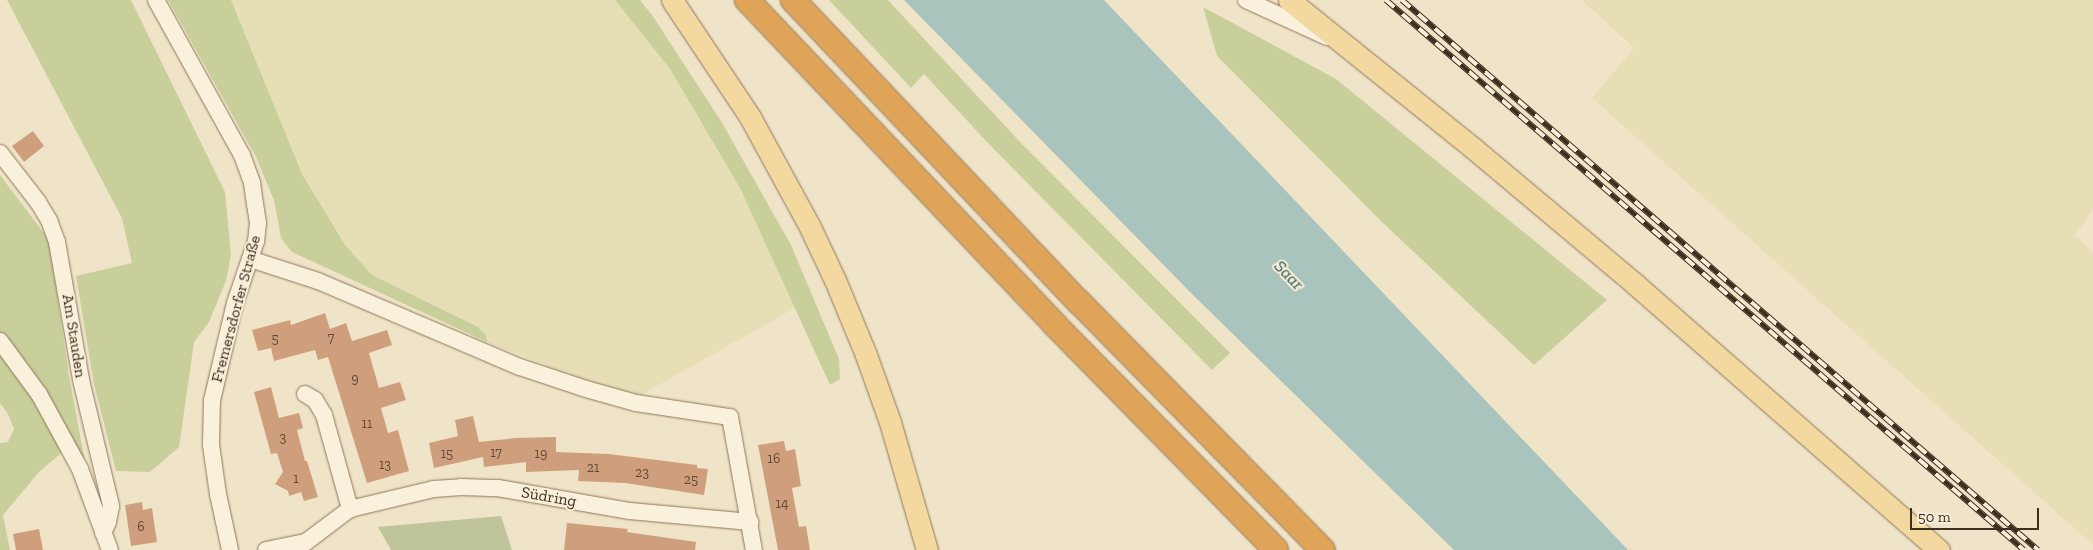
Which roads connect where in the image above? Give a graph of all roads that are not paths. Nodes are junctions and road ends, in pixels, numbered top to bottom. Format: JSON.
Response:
{"nodes":[{"id":1,"x":156,"y":0,"type":"edge"},
{"id":2,"x":672,"y":0,"type":"edge"},
{"id":3,"x":747,"y":0,"type":"edge"},
{"id":4,"x":793,"y":0,"type":"edge"},
{"id":5,"x":1246,"y":0,"type":"edge"},
{"id":6,"x":1289,"y":0,"type":"edge"},
{"id":7,"x":1304,"y":0,"type":"edge"},
{"id":8,"x":1350,"y":48,"type":"junction"},
{"id":9,"x":0,"y":154,"type":"edge"},
{"id":10,"x":250,"y":259,"type":"junction"},
{"id":11,"x":0,"y":340,"type":"edge"},
{"id":12,"x":305,"y":394,"type":"dead end"},
{"id":13,"x":350,"y":509,"type":"junction"},
{"id":14,"x":750,"y":522,"type":"junction"},
{"id":15,"x":103,"y":533,"type":"junction"},
{"id":16,"x":110,"y":550,"type":"edge"},
{"id":17,"x":230,"y":550,"type":"edge"},
{"id":18,"x":266,"y":550,"type":"edge"},
{"id":19,"x":754,"y":550,"type":"edge"},
{"id":20,"x":927,"y":550,"type":"edge"},
{"id":21,"x":1276,"y":550,"type":"edge"},
{"id":22,"x":1323,"y":550,"type":"edge"},
{"id":23,"x":1939,"y":550,"type":"edge"}],
"edges":[{"from":1,"to":10,"type":"street","name":"Fremersdorfer Straße"},
{"from":2,"to":20,"type":"main road"},
{"from":3,"to":21,"type":"highway"},
{"from":4,"to":22,"type":"highway"},
{"from":5,"to":8,"type":"street"},
{"from":6,"to":8,"type":"main road"},
{"from":7,"to":8,"type":"street"},
{"from":8,"to":23,"type":"main road"},
{"from":9,"to":15,"type":"street","name":"Am Stauden"},
{"from":10,"to":14,"type":"street"},
{"from":10,"to":17,"type":"street","name":"Fremersdorfer Straße"},
{"from":11,"to":15,"type":"street"},
{"from":12,"to":13,"type":"street"},
{"from":13,"to":14,"type":"street","name":"Südring"},
{"from":13,"to":18,"type":"street","name":"Südring"},
{"from":14,"to":19,"type":"street"},
{"from":15,"to":16,"type":"street"}]}
